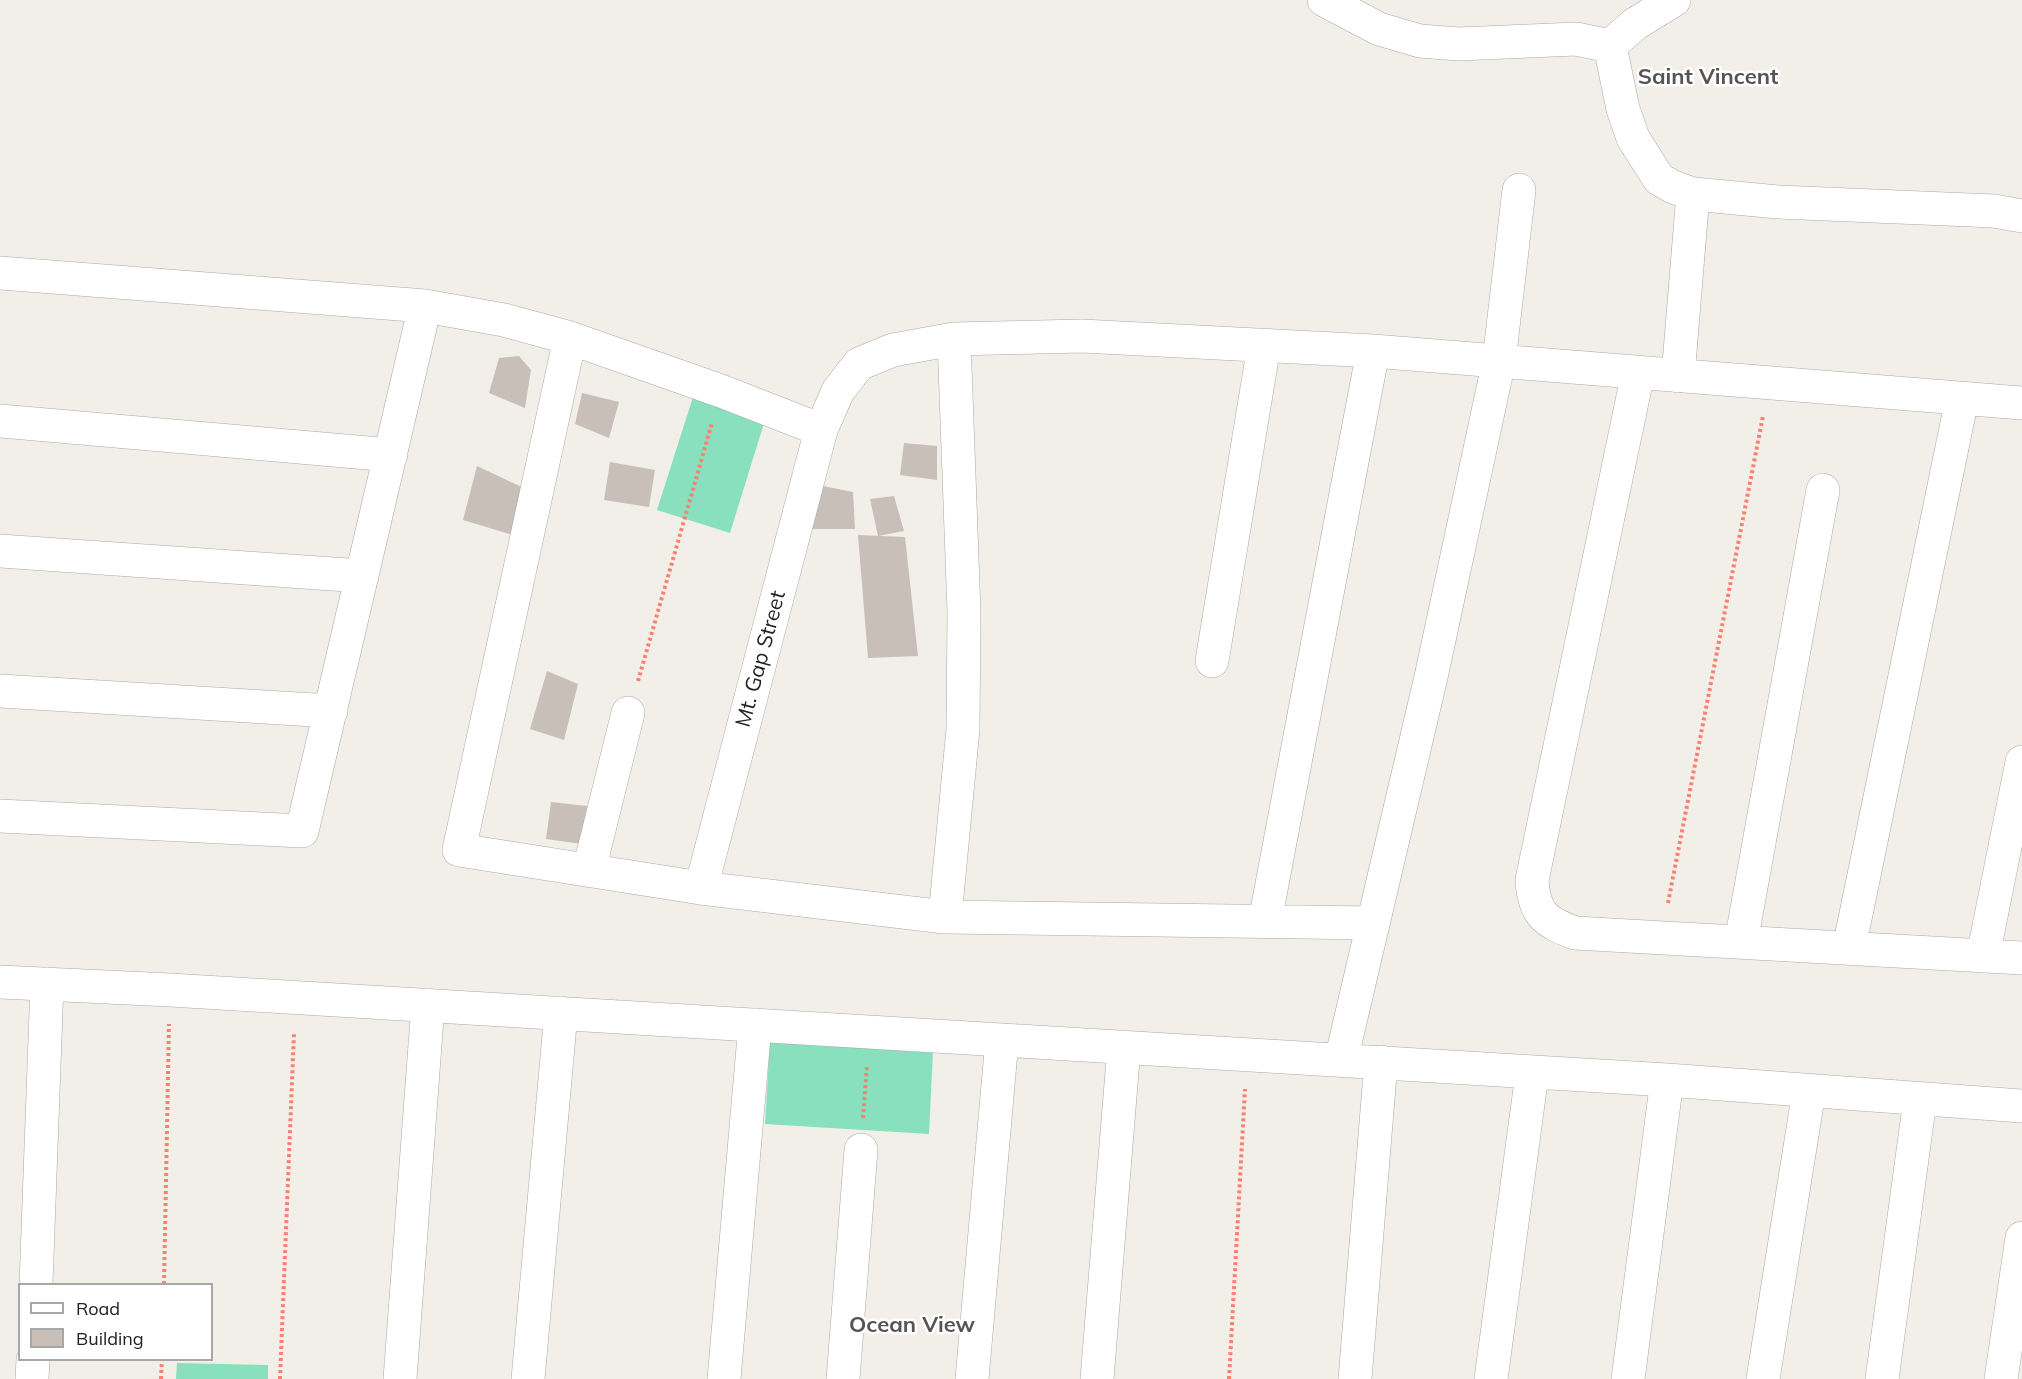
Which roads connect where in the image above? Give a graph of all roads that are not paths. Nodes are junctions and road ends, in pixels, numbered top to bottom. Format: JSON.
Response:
{"nodes":[{"id":1,"x":1323,"y":0,"type":"edge"},
{"id":2,"x":1674,"y":0,"type":"edge"},
{"id":3,"x":1610,"y":46,"type":"junction"},
{"id":4,"x":1519,"y":190,"type":"dead end"},
{"id":5,"x":1693,"y":194,"type":"junction"},
{"id":6,"x":2022,"y":216,"type":"edge"},
{"id":7,"x":0,"y":273,"type":"edge"},
{"id":8,"x":425,"y":306,"type":"junction"},
{"id":9,"x":570,"y":338,"type":"junction"},
{"id":10,"x":954,"y":339,"type":"junction"},
{"id":11,"x":1264,"y":346,"type":"junction"},
{"id":12,"x":1373,"y":351,"type":"junction"},
{"id":13,"x":1499,"y":362,"type":"junction"},
{"id":14,"x":1638,"y":373,"type":"junction"},
{"id":15,"x":1678,"y":376,"type":"junction"},
{"id":16,"x":1962,"y":399,"type":"junction"},
{"id":17,"x":2022,"y":403,"type":"edge"},
{"id":18,"x":0,"y":421,"type":"edge"},
{"id":19,"x":821,"y":430,"type":"junction"},
{"id":20,"x":391,"y":455,"type":"junction"},
{"id":21,"x":1823,"y":490,"type":"dead end"},
{"id":22,"x":0,"y":550,"type":"edge"},
{"id":23,"x":362,"y":576,"type":"junction"},
{"id":24,"x":1212,"y":661,"type":"dead end"},
{"id":25,"x":0,"y":691,"type":"edge"},
{"id":26,"x":331,"y":711,"type":"junction"},
{"id":27,"x":628,"y":713,"type":"road end"},
{"id":28,"x":2022,"y":762,"type":"edge"},
{"id":29,"x":0,"y":816,"type":"edge"},
{"id":30,"x":589,"y":870,"type":"junction"},
{"id":31,"x":701,"y":888,"type":"junction"},
{"id":32,"x":945,"y":917,"type":"junction"},
{"id":33,"x":1265,"y":921,"type":"junction"},
{"id":34,"x":1373,"y":924,"type":"junction"},
{"id":35,"x":1741,"y":942,"type":"junction"},
{"id":36,"x":1849,"y":948,"type":"junction"},
{"id":37,"x":1983,"y":956,"type":"junction"},
{"id":38,"x":2022,"y":958,"type":"edge"},
{"id":39,"x":0,"y":982,"type":"edge"},
{"id":40,"x":47,"y":984,"type":"junction"},
{"id":41,"x":428,"y":1005,"type":"junction"},
{"id":42,"x":561,"y":1013,"type":"junction"},
{"id":43,"x":755,"y":1025,"type":"junction"},
{"id":44,"x":1002,"y":1040,"type":"junction"},
{"id":45,"x":1124,"y":1047,"type":"junction"},
{"id":46,"x":1341,"y":1060,"type":"junction"},
{"id":47,"x":1381,"y":1062,"type":"junction"},
{"id":48,"x":1532,"y":1074,"type":"junction"},
{"id":49,"x":1667,"y":1080,"type":"junction"},
{"id":50,"x":1809,"y":1091,"type":"junction"},
{"id":51,"x":1920,"y":1100,"type":"junction"},
{"id":52,"x":2022,"y":1107,"type":"edge"},
{"id":53,"x":861,"y":1140,"type":"road end"},
{"id":54,"x":2022,"y":1238,"type":"edge"},
{"id":55,"x":36,"y":1283,"type":"edge"},
{"id":56,"x":33,"y":1361,"type":"edge"},
{"id":57,"x":32,"y":1379,"type":"edge"},
{"id":58,"x":400,"y":1379,"type":"edge"},
{"id":59,"x":528,"y":1379,"type":"edge"},
{"id":60,"x":724,"y":1379,"type":"edge"},
{"id":61,"x":843,"y":1379,"type":"edge"},
{"id":62,"x":972,"y":1379,"type":"edge"},
{"id":63,"x":1097,"y":1379,"type":"edge"},
{"id":64,"x":1355,"y":1379,"type":"edge"},
{"id":65,"x":1491,"y":1379,"type":"edge"},
{"id":66,"x":1628,"y":1379,"type":"edge"},
{"id":67,"x":1763,"y":1379,"type":"edge"},
{"id":68,"x":1882,"y":1379,"type":"edge"},
{"id":69,"x":2001,"y":1379,"type":"edge"}],
"edges":[{"from":1,"to":3,"type":"street"},
{"from":2,"to":3,"type":"street"},
{"from":3,"to":5,"type":"street"},
{"from":4,"to":13,"type":"street"},
{"from":5,"to":6,"type":"street"},
{"from":5,"to":15,"type":"street"},
{"from":7,"to":8,"type":"street"},
{"from":8,"to":9,"type":"street"},
{"from":8,"to":20,"type":"street"},
{"from":9,"to":19,"type":"street"},
{"from":9,"to":30,"type":"street"},
{"from":10,"to":11,"type":"street","name":"Mt. Gap Street"},
{"from":10,"to":19,"type":"street","name":"Mt. Gap Street"},
{"from":10,"to":32,"type":"street"},
{"from":11,"to":12,"type":"street","name":"Mt. Gap Street"},
{"from":11,"to":24,"type":"street"},
{"from":12,"to":13,"type":"street","name":"Mt. Gap Street"},
{"from":12,"to":33,"type":"street"},
{"from":13,"to":14,"type":"street","name":"Mt. Gap Street"},
{"from":13,"to":34,"type":"street"},
{"from":14,"to":15,"type":"street","name":"Mt. Gap Street"},
{"from":14,"to":35,"type":"street"},
{"from":15,"to":16,"type":"street","name":"Mt. Gap Street"},
{"from":16,"to":17,"type":"street","name":"Mt. Gap Street"},
{"from":16,"to":36,"type":"street"},
{"from":18,"to":20,"type":"street"},
{"from":19,"to":31,"type":"street","name":"Mt. Gap Street"},
{"from":20,"to":23,"type":"street"},
{"from":21,"to":35,"type":"street"},
{"from":22,"to":23,"type":"street"},
{"from":23,"to":26,"type":"street"},
{"from":25,"to":26,"type":"street"},
{"from":26,"to":29,"type":"street"},
{"from":27,"to":30,"type":"street"},
{"from":28,"to":37,"type":"street"},
{"from":30,"to":31,"type":"street"},
{"from":31,"to":32,"type":"street"},
{"from":32,"to":33,"type":"street"},
{"from":33,"to":34,"type":"street"},
{"from":34,"to":46,"type":"street"},
{"from":35,"to":36,"type":"street"},
{"from":36,"to":37,"type":"street"},
{"from":37,"to":38,"type":"street"},
{"from":39,"to":40,"type":"street"},
{"from":40,"to":41,"type":"street"},
{"from":40,"to":55,"type":"street"},
{"from":41,"to":42,"type":"street"},
{"from":41,"to":58,"type":"street"},
{"from":42,"to":43,"type":"street"},
{"from":42,"to":59,"type":"street"},
{"from":43,"to":44,"type":"street"},
{"from":43,"to":60,"type":"street"},
{"from":44,"to":45,"type":"street"},
{"from":44,"to":62,"type":"street"},
{"from":45,"to":46,"type":"street"},
{"from":45,"to":63,"type":"street"},
{"from":46,"to":47,"type":"street"},
{"from":47,"to":48,"type":"street"},
{"from":47,"to":64,"type":"street"},
{"from":48,"to":49,"type":"street"},
{"from":48,"to":65,"type":"street"},
{"from":49,"to":50,"type":"street"},
{"from":49,"to":66,"type":"street"},
{"from":50,"to":51,"type":"street"},
{"from":50,"to":67,"type":"street"},
{"from":51,"to":52,"type":"street"},
{"from":51,"to":68,"type":"street"},
{"from":53,"to":61,"type":"street"},
{"from":54,"to":69,"type":"street"},
{"from":56,"to":57,"type":"street"}]}
